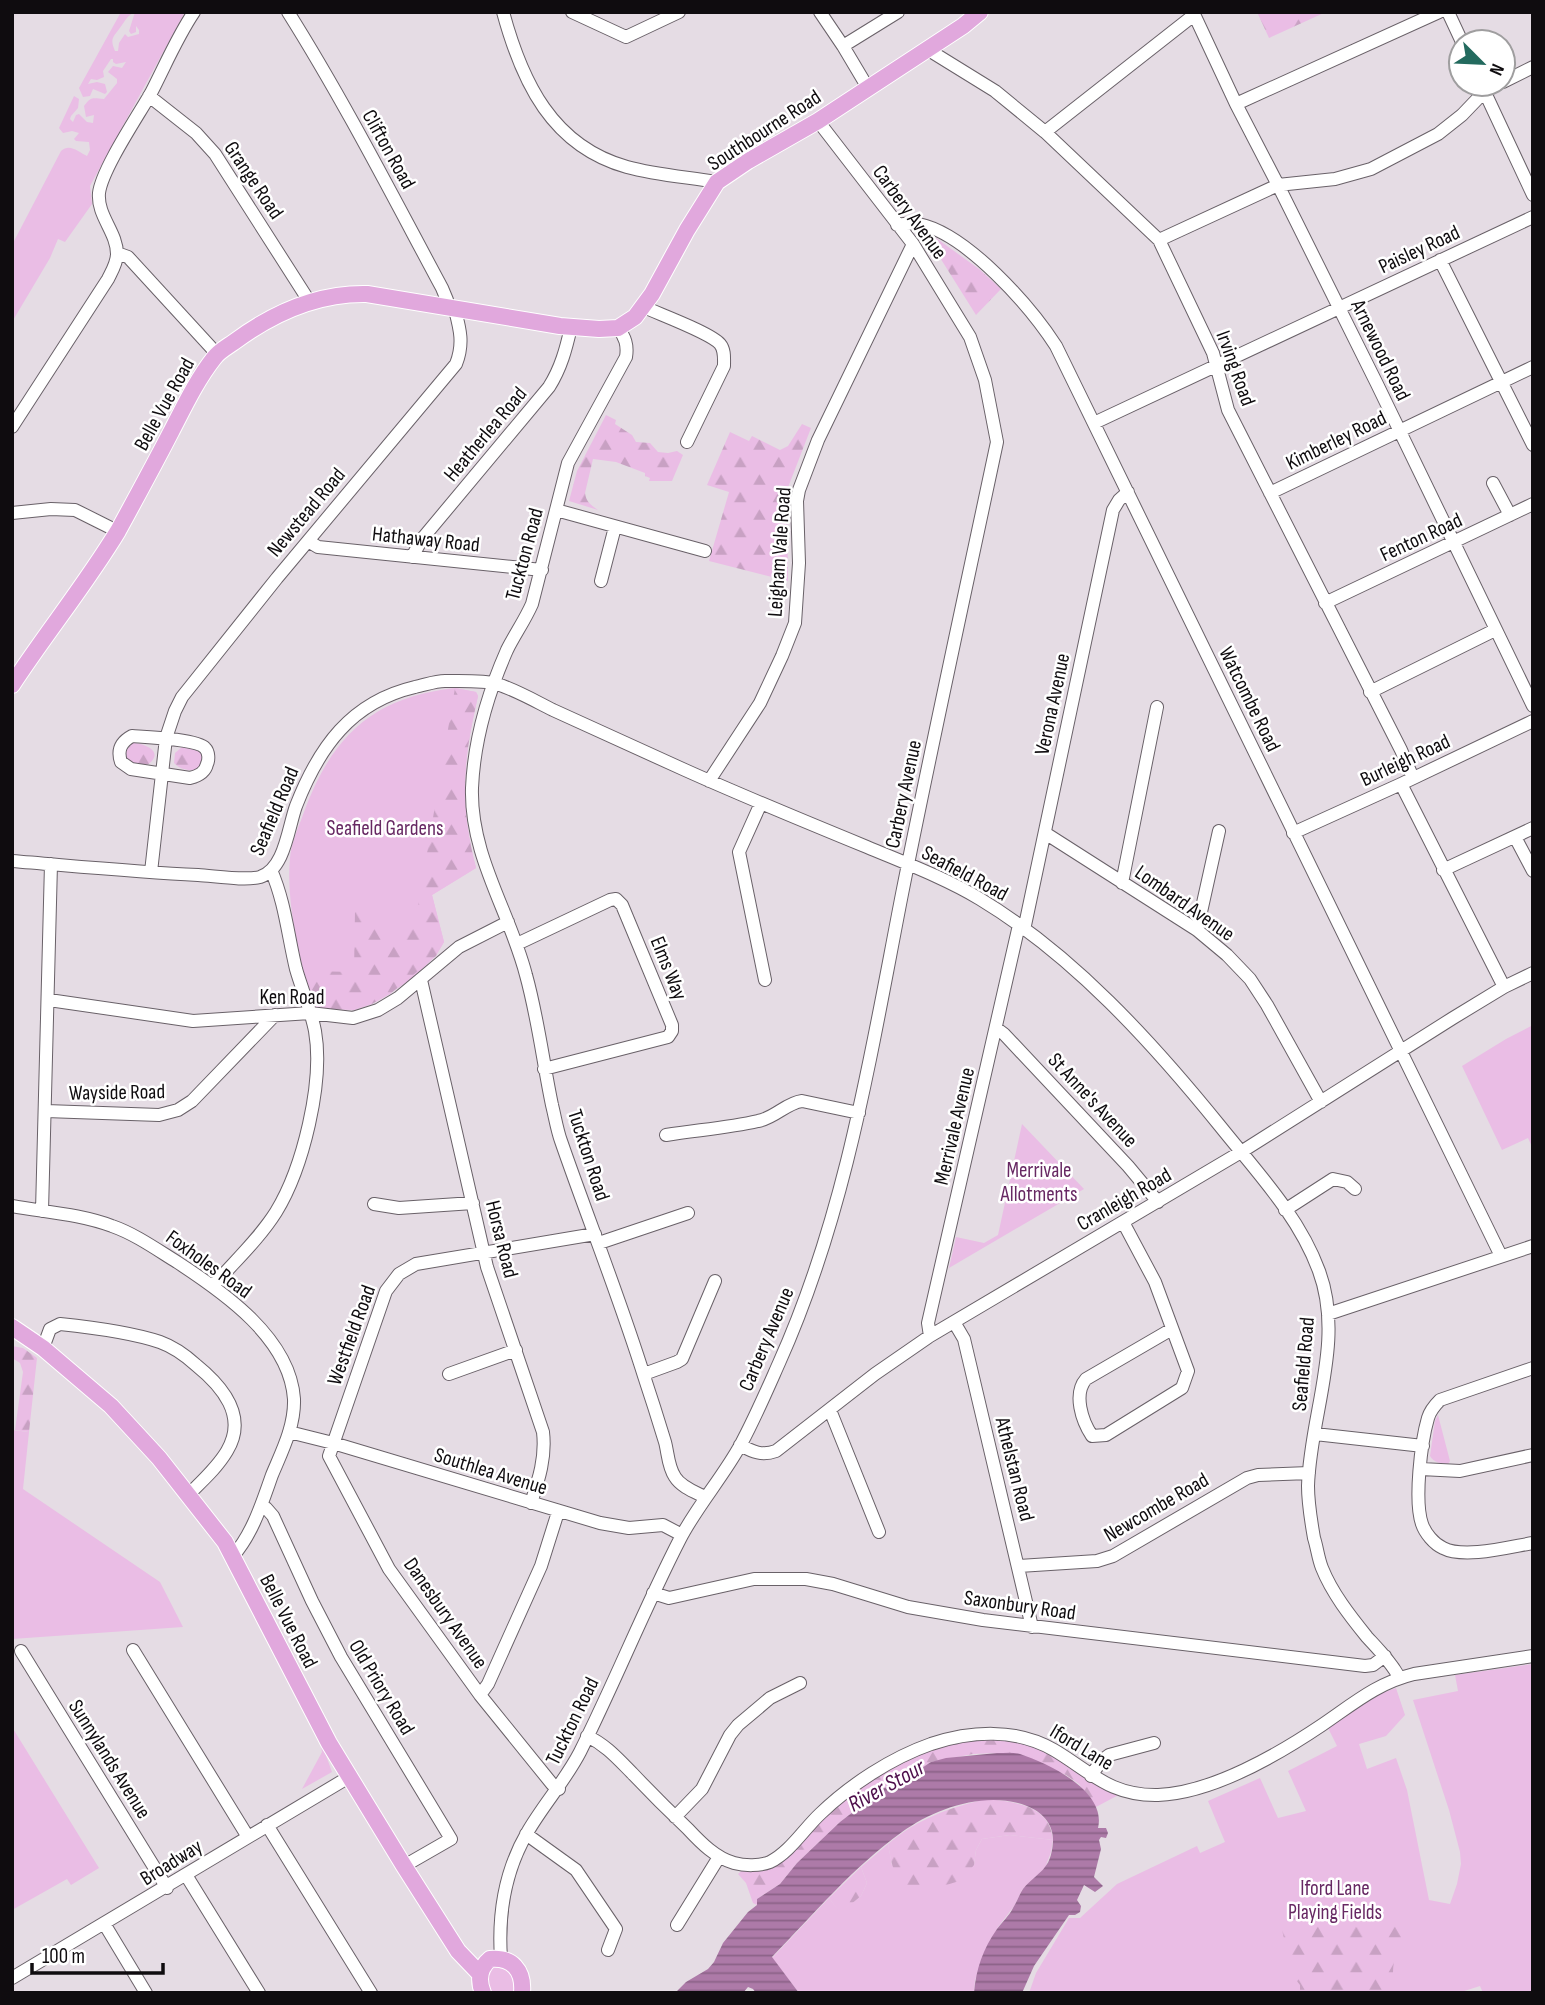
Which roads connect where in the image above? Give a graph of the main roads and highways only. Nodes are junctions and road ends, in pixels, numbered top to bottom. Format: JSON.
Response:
{"nodes":[{"id":1,"x":980,"y":12,"type":"edge"},
{"id":2,"x":618,"y":328,"type":"joint"},
{"id":3,"x":12,"y":685,"type":"edge"},
{"id":4,"x":12,"y":1328,"type":"edge"},
{"id":5,"x":480,"y":1974,"type":"junction"},
{"id":6,"x":483,"y":1993,"type":"edge"},
{"id":7,"x":522,"y":1993,"type":"edge"}],
"edges":[{"from":1,"to":2,"type":"main road","name":"Southbourne Road"},
{"from":2,"to":3,"type":"main road","name":"Belle Vue Road"},
{"from":4,"to":5,"type":"main road","name":"Belle Vue Road"},
{"from":5,"to":6,"type":"main road"},
{"from":5,"to":7,"type":"main road"}]}
